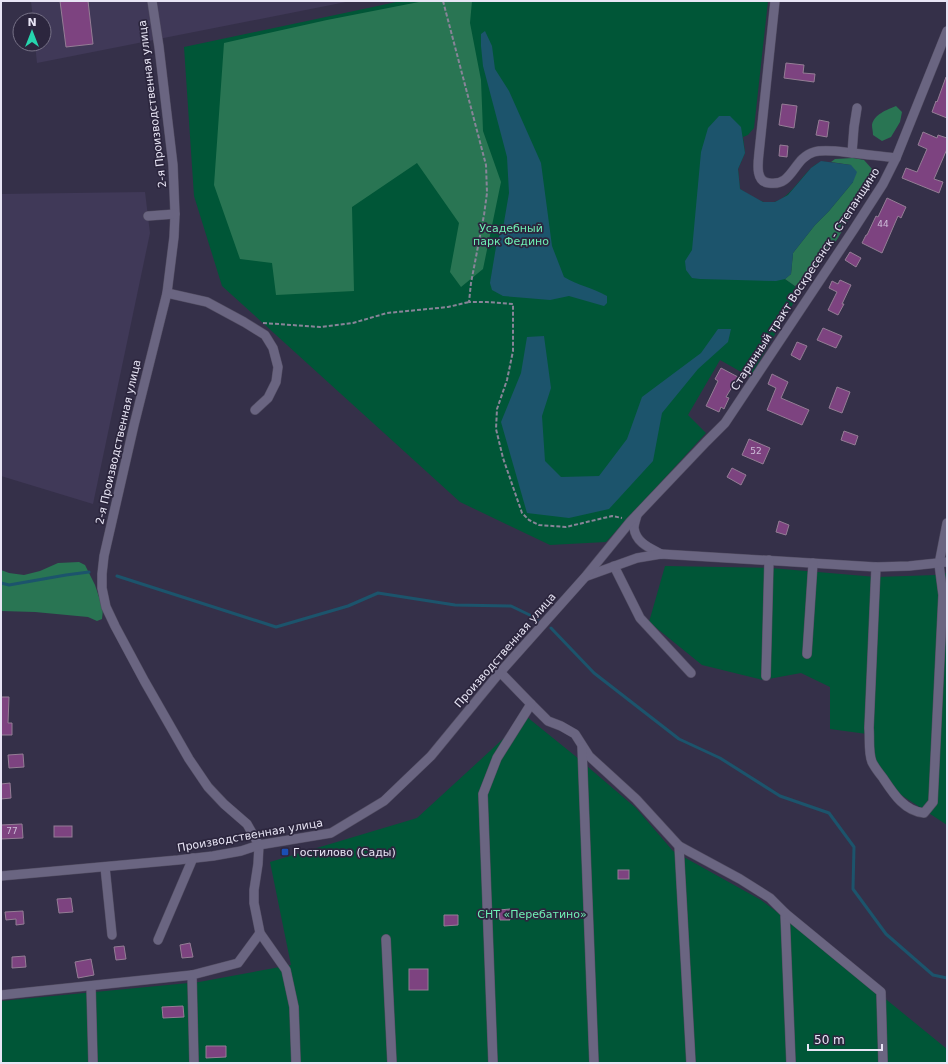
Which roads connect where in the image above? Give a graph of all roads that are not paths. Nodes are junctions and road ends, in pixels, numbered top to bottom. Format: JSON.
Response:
{"nodes":[{"id":1,"x":152,"y":1,"type":"edge"},
{"id":2,"x":775,"y":1,"type":"edge"},
{"id":3,"x":947,"y":32,"type":"edge"},
{"id":4,"x":857,"y":108,"type":"dead end"},
{"id":5,"x":852,"y":153,"type":"junction"},
{"id":6,"x":896,"y":158,"type":"junction"},
{"id":7,"x":175,"y":214,"type":"junction"},
{"id":8,"x":148,"y":216,"type":"dead end"},
{"id":9,"x":167,"y":293,"type":"junction"},
{"id":10,"x":255,"y":410,"type":"dead end"},
{"id":11,"x":634,"y":519,"type":"junction"},
{"id":12,"x":947,"y":523,"type":"edge"},
{"id":13,"x":661,"y":554,"type":"junction"},
{"id":14,"x":769,"y":560,"type":"junction"},
{"id":15,"x":813,"y":563,"type":"junction"},
{"id":16,"x":943,"y":563,"type":"edge"},
{"id":17,"x":614,"y":566,"type":"junction"},
{"id":18,"x":876,"y":567,"type":"junction"},
{"id":19,"x":586,"y":576,"type":"junction"},
{"id":20,"x":808,"y":654,"type":"dead end"},
{"id":21,"x":500,"y":672,"type":"junction"},
{"id":22,"x":691,"y":673,"type":"dead end"},
{"id":23,"x":766,"y":676,"type":"dead end"},
{"id":24,"x":531,"y":704,"type":"junction"},
{"id":25,"x":582,"y":745,"type":"junction"},
{"id":26,"x":259,"y":845,"type":"junction"},
{"id":27,"x":679,"y":846,"type":"junction"},
{"id":28,"x":193,"y":858,"type":"junction"},
{"id":29,"x":105,"y":867,"type":"junction"},
{"id":30,"x":1,"y":876,"type":"edge"},
{"id":31,"x":785,"y":913,"type":"junction"},
{"id":32,"x":260,"y":933,"type":"junction"},
{"id":33,"x":112,"y":935,"type":"dead end"},
{"id":34,"x":386,"y":939,"type":"dead end"},
{"id":35,"x":158,"y":940,"type":"dead end"},
{"id":36,"x":192,"y":975,"type":"junction"},
{"id":37,"x":91,"y":986,"type":"junction"},
{"id":38,"x":1,"y":996,"type":"edge"},
{"id":39,"x":93,"y":1063,"type":"edge"},
{"id":40,"x":194,"y":1063,"type":"edge"},
{"id":41,"x":296,"y":1063,"type":"edge"},
{"id":42,"x":392,"y":1063,"type":"edge"},
{"id":43,"x":493,"y":1063,"type":"edge"},
{"id":44,"x":594,"y":1063,"type":"edge"},
{"id":45,"x":691,"y":1063,"type":"edge"},
{"id":46,"x":791,"y":1063,"type":"edge"},
{"id":47,"x":883,"y":1063,"type":"edge"}],
"edges":[{"from":1,"to":7,"type":"street","name":"2-я Производственная улица"},
{"from":2,"to":5,"type":"street"},
{"from":3,"to":6,"type":"street","name":"Старинный тракт Воскресенск - Степанщино"},
{"from":4,"to":5,"type":"street"},
{"from":5,"to":6,"type":"street"},
{"from":6,"to":11,"type":"street","name":"Старинный тракт Воскресенск - Степанщино"},
{"from":7,"to":8,"type":"street"},
{"from":7,"to":9,"type":"street","name":"2-я Производственная улица"},
{"from":9,"to":10,"type":"street"},
{"from":9,"to":26,"type":"street","name":"2-я Производственная улица"},
{"from":11,"to":13,"type":"street"},
{"from":11,"to":19,"type":"street","name":"Производственная улица"},
{"from":12,"to":16,"type":"street"},
{"from":13,"to":14,"type":"street"},
{"from":13,"to":17,"type":"street"},
{"from":14,"to":15,"type":"street"},
{"from":14,"to":23,"type":"street"},
{"from":15,"to":18,"type":"street"},
{"from":15,"to":20,"type":"street"},
{"from":16,"to":18,"type":"street"},
{"from":16,"to":18,"type":"street"},
{"from":17,"to":19,"type":"street"},
{"from":17,"to":22,"type":"street"},
{"from":19,"to":21,"type":"street","name":"Производственная улица"},
{"from":21,"to":24,"type":"street"},
{"from":21,"to":26,"type":"street","name":"Производственная улица"},
{"from":24,"to":25,"type":"street"},
{"from":24,"to":43,"type":"street"},
{"from":25,"to":27,"type":"street"},
{"from":25,"to":44,"type":"street"},
{"from":26,"to":28,"type":"street","name":"Производственная улица"},
{"from":26,"to":32,"type":"street"},
{"from":27,"to":31,"type":"street"},
{"from":27,"to":45,"type":"street"},
{"from":28,"to":29,"type":"street","name":"Производственная улица"},
{"from":28,"to":35,"type":"street"},
{"from":29,"to":30,"type":"street","name":"Производственная улица"},
{"from":29,"to":33,"type":"street"},
{"from":31,"to":46,"type":"street"},
{"from":31,"to":47,"type":"street"},
{"from":32,"to":36,"type":"street"},
{"from":32,"to":41,"type":"street"},
{"from":34,"to":42,"type":"street"},
{"from":36,"to":37,"type":"street"},
{"from":36,"to":40,"type":"street"},
{"from":37,"to":38,"type":"street"},
{"from":37,"to":39,"type":"street"}]}
